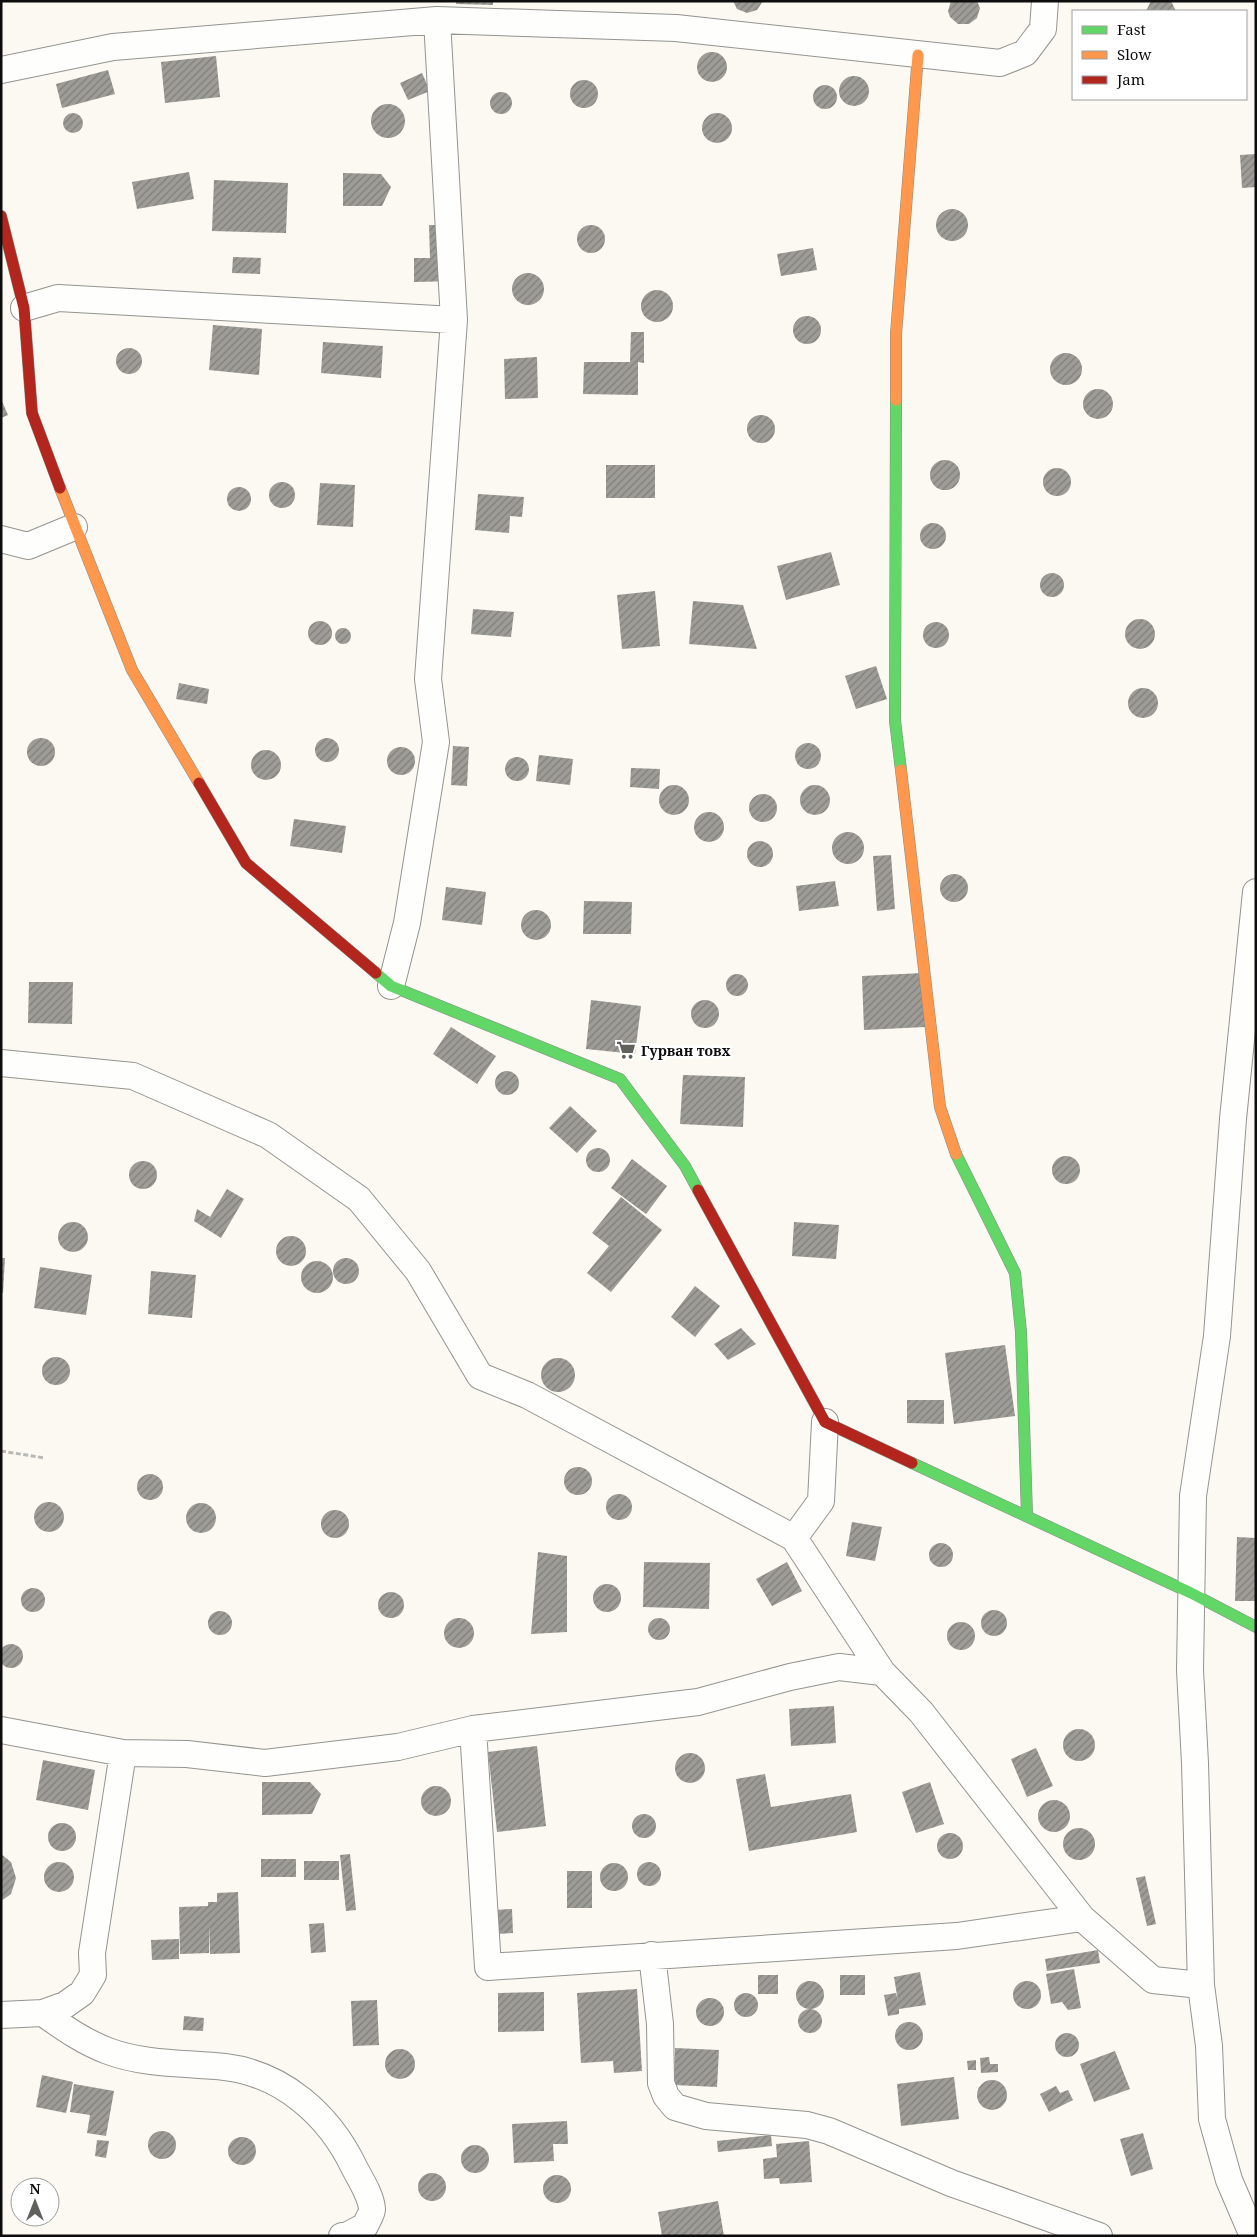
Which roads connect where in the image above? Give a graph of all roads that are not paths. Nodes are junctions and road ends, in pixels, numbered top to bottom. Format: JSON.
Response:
{"nodes":[{"id":1,"x":1045,"y":1,"type":"edge"},
{"id":2,"x":436,"y":20,"type":"junction"},
{"id":3,"x":918,"y":55,"type":"junction"},
{"id":4,"x":1,"y":70,"type":"edge"},
{"id":5,"x":1,"y":216,"type":"edge"},
{"id":6,"x":24,"y":308,"type":"junction"},
{"id":7,"x":454,"y":320,"type":"junction"},
{"id":8,"x":74,"y":527,"type":"junction"},
{"id":9,"x":1,"y":539,"type":"edge"},
{"id":10,"x":1256,"y":892,"type":"edge"},
{"id":11,"x":391,"y":986,"type":"junction"},
{"id":12,"x":1,"y":1064,"type":"edge"},
{"id":13,"x":826,"y":1422,"type":"junction"},
{"id":14,"x":1027,"y":1515,"type":"junction"},
{"id":15,"x":794,"y":1538,"type":"junction"},
{"id":16,"x":1191,"y":1593,"type":"junction"},
{"id":17,"x":1256,"y":1627,"type":"edge"},
{"id":18,"x":882,"y":1672,"type":"junction"},
{"id":19,"x":473,"y":1729,"type":"junction"},
{"id":20,"x":1,"y":1730,"type":"edge"},
{"id":21,"x":123,"y":1753,"type":"junction"},
{"id":22,"x":1082,"y":1918,"type":"junction"},
{"id":23,"x":652,"y":1955,"type":"junction"},
{"id":24,"x":1201,"y":1985,"type":"junction"},
{"id":25,"x":43,"y":2013,"type":"junction"},
{"id":26,"x":1,"y":2014,"type":"edge"},
{"id":27,"x":342,"y":2236,"type":"edge"},
{"id":28,"x":1099,"y":2236,"type":"edge"},
{"id":29,"x":1253,"y":2236,"type":"edge"}],
"edges":[{"from":1,"to":3,"type":"street"},
{"from":2,"to":3,"type":"street"},
{"from":2,"to":4,"type":"street"},
{"from":2,"to":7,"type":"street"},
{"from":3,"to":14,"type":"street"},
{"from":5,"to":6,"type":"street"},
{"from":6,"to":7,"type":"street"},
{"from":6,"to":8,"type":"street"},
{"from":7,"to":11,"type":"street"},
{"from":8,"to":9,"type":"street"},
{"from":8,"to":11,"type":"street"},
{"from":10,"to":16,"type":"street"},
{"from":11,"to":13,"type":"street"},
{"from":12,"to":15,"type":"street"},
{"from":13,"to":14,"type":"street"},
{"from":13,"to":15,"type":"street"},
{"from":14,"to":16,"type":"street"},
{"from":15,"to":18,"type":"street"},
{"from":16,"to":17,"type":"street"},
{"from":16,"to":24,"type":"street"},
{"from":18,"to":19,"type":"street"},
{"from":18,"to":22,"type":"street"},
{"from":19,"to":21,"type":"street"},
{"from":19,"to":23,"type":"street"},
{"from":20,"to":21,"type":"street"},
{"from":21,"to":25,"type":"street"},
{"from":22,"to":23,"type":"street"},
{"from":22,"to":24,"type":"street"},
{"from":23,"to":28,"type":"street"},
{"from":24,"to":29,"type":"street"},
{"from":25,"to":26,"type":"street"},
{"from":25,"to":27,"type":"street"}]}
